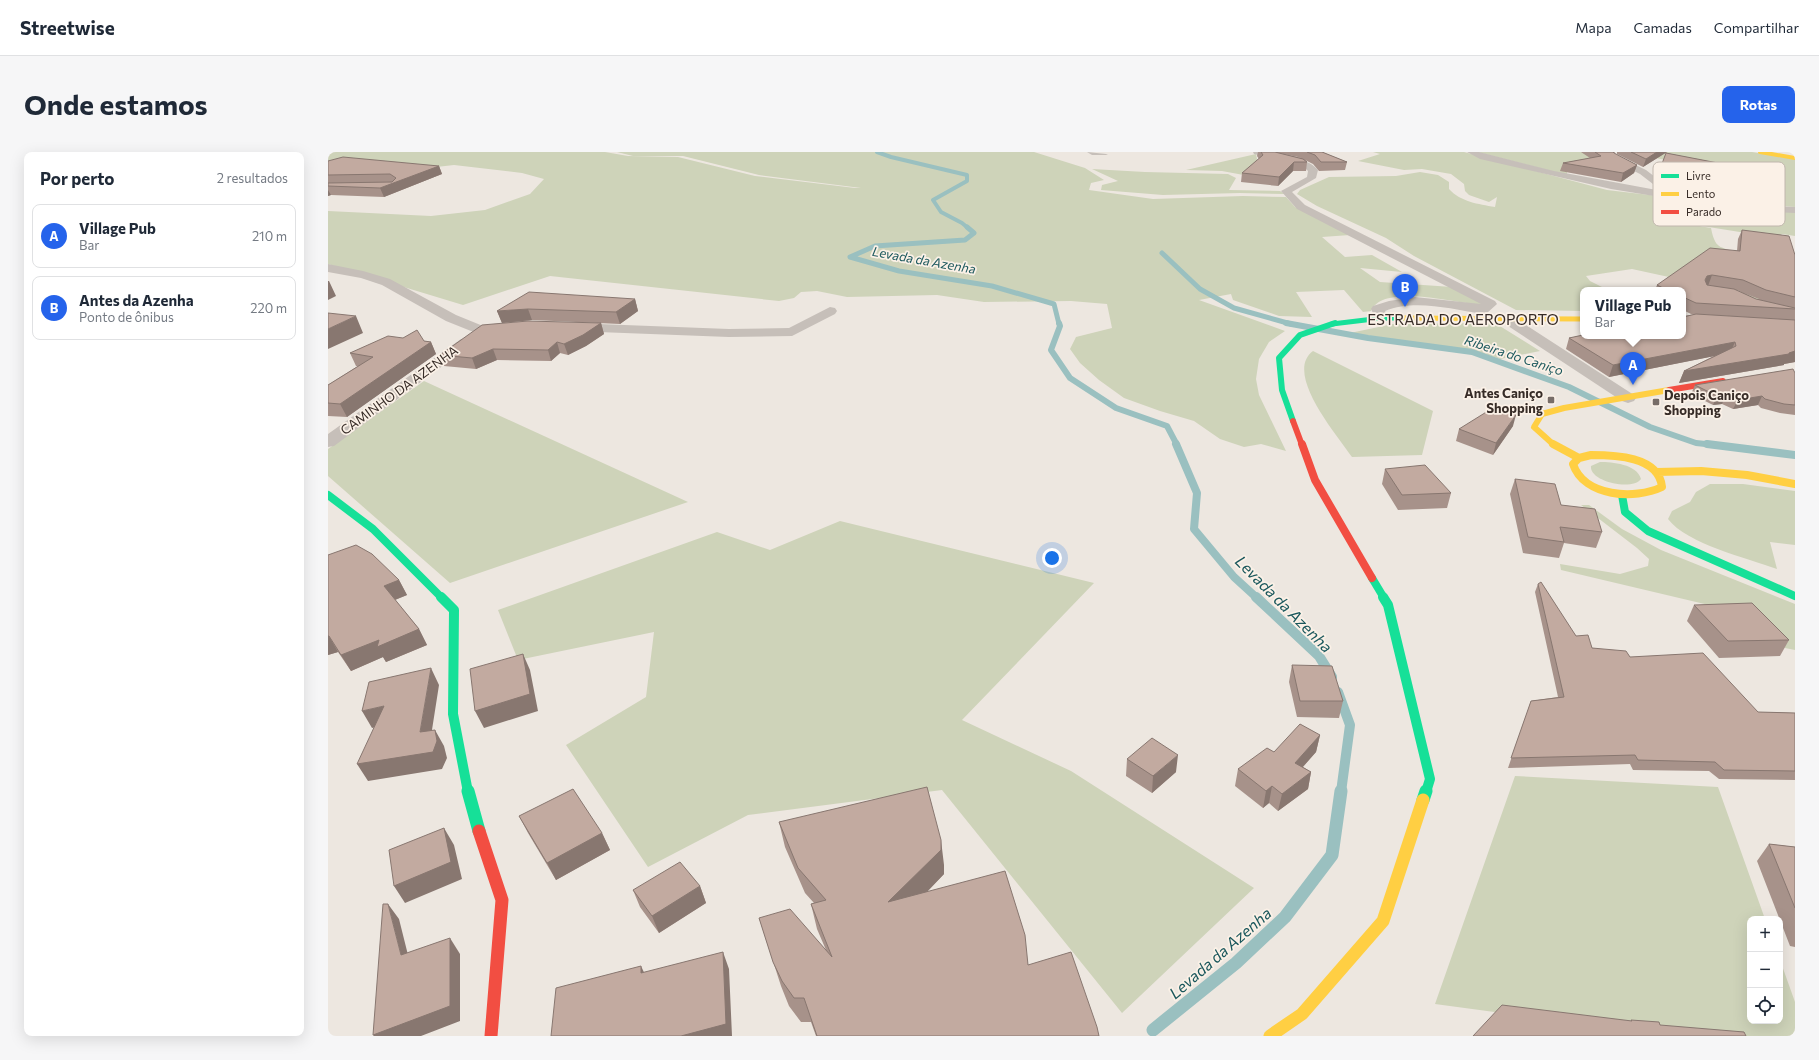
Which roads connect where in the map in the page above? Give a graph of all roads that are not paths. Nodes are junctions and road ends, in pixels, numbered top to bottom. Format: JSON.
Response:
{"nodes":[{"id":1,"x":1089,"y":152,"type":"edge"},
{"id":2,"x":1257,"y":152,"type":"edge"},
{"id":3,"x":1471,"y":152,"type":"edge"},
{"id":4,"x":1760,"y":152,"type":"edge"},
{"id":5,"x":1106,"y":155,"type":"dead end"},
{"id":6,"x":1616,"y":158,"type":"edge"},
{"id":7,"x":1795,"y":158,"type":"edge"},
{"id":8,"x":1653,"y":180,"type":"edge"},
{"id":9,"x":1653,"y":192,"type":"edge"},
{"id":10,"x":1785,"y":210,"type":"edge"},
{"id":11,"x":1795,"y":210,"type":"edge"},
{"id":12,"x":328,"y":268,"type":"edge"},
{"id":13,"x":830,"y":311,"type":"dead end"},
{"id":14,"x":1382,"y":318,"type":"junction"},
{"id":15,"x":1508,"y":319,"type":"junction"},
{"id":16,"x":1580,"y":319,"type":"edge"},
{"id":17,"x":562,"y":326,"type":"edge"},
{"id":18,"x":518,"y":327,"type":"edge"},
{"id":19,"x":481,"y":330,"type":"junction"},
{"id":20,"x":1735,"y":379,"type":"edge"},
{"id":21,"x":1628,"y":398,"type":"junction"},
{"id":22,"x":328,"y":442,"type":"edge"},
{"id":23,"x":1579,"y":458,"type":"junction"},
{"id":24,"x":1657,"y":472,"type":"junction"},
{"id":25,"x":1795,"y":484,"type":"edge"},
{"id":26,"x":328,"y":495,"type":"edge"},
{"id":27,"x":1622,"y":495,"type":"junction"},
{"id":28,"x":1795,"y":596,"type":"edge"},
{"id":29,"x":491,"y":1036,"type":"edge"},
{"id":30,"x":1270,"y":1036,"type":"edge"}],
"edges":[{"from":1,"to":5,"type":"lane"},
{"from":2,"to":14,"type":"street"},
{"from":3,"to":9,"type":"street"},
{"from":4,"to":7,"type":"street"},
{"from":6,"to":8,"type":"street"},
{"from":10,"to":11,"type":"street"},
{"from":12,"to":19,"type":"street","name":"CAMINHO DA AZENHA"},
{"from":13,"to":17,"type":"street"},
{"from":14,"to":15,"type":"street","name":"ESTRADA DO AEROPORTO"},
{"from":14,"to":30,"type":"street","name":"ESTRADA DO AEROPORTO"},
{"from":15,"to":16,"type":"street","name":"ESTRADA DO AEROPORTO"},
{"from":15,"to":21,"type":"street"},
{"from":18,"to":19,"type":"street"},
{"from":19,"to":22,"type":"street","name":"CAMINHO DA AZENHA"},
{"from":20,"to":21,"type":"street"},
{"from":21,"to":23,"type":"street"},
{"from":23,"to":24,"type":"street"},
{"from":23,"to":27,"type":"street"},
{"from":24,"to":25,"type":"street"},
{"from":24,"to":27,"type":"street"},
{"from":26,"to":29,"type":"street"},
{"from":27,"to":28,"type":"street"}]}
